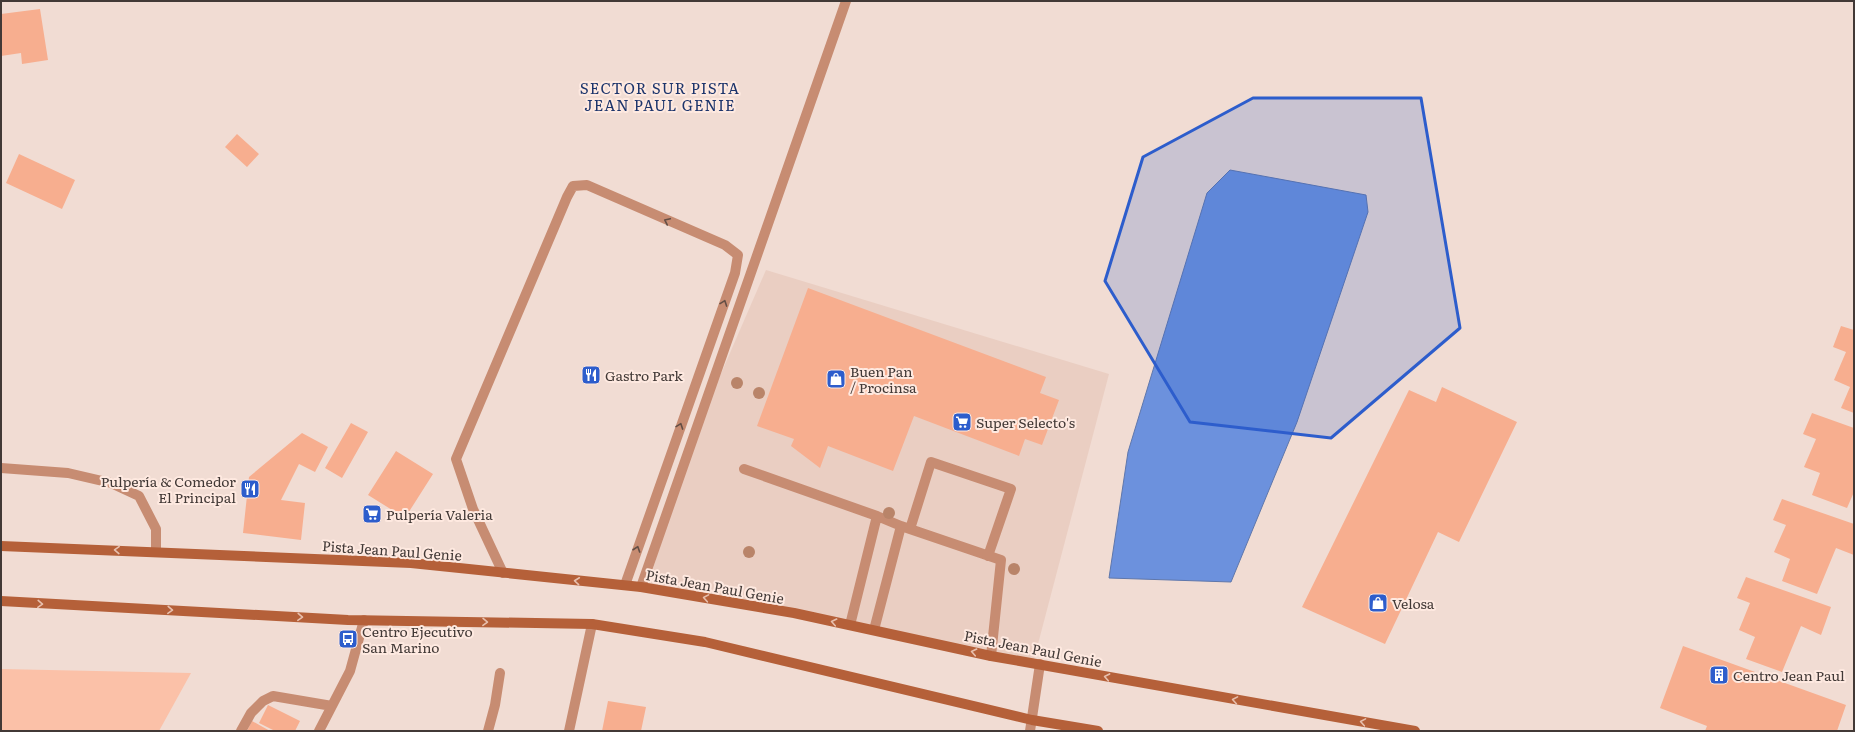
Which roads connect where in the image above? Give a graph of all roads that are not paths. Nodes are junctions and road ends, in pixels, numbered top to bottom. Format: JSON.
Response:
{"nodes":[{"id":1,"x":846,"y":1,"type":"edge"},
{"id":2,"x":1,"y":468,"type":"edge"},
{"id":3,"x":744,"y":469,"type":"dead end"},
{"id":4,"x":877,"y":516,"type":"junction"},
{"id":5,"x":906,"y":528,"type":"junction"},
{"id":6,"x":1,"y":546,"type":"edge"},
{"id":7,"x":156,"y":552,"type":"junction"},
{"id":8,"x":988,"y":556,"type":"junction"},
{"id":9,"x":503,"y":573,"type":"junction"},
{"id":10,"x":624,"y":586,"type":"junction"},
{"id":11,"x":641,"y":587,"type":"junction"},
{"id":12,"x":1,"y":601,"type":"edge"},
{"id":13,"x":364,"y":620,"type":"junction"},
{"id":14,"x":592,"y":624,"type":"junction"},
{"id":15,"x":850,"y":625,"type":"junction"},
{"id":16,"x":874,"y":630,"type":"junction"},
{"id":17,"x":991,"y":656,"type":"junction"},
{"id":18,"x":1040,"y":664,"type":"junction"},
{"id":19,"x":500,"y":673,"type":"dead end"},
{"id":20,"x":332,"y":706,"type":"junction"},
{"id":21,"x":1032,"y":720,"type":"junction"},
{"id":22,"x":241,"y":731,"type":"edge"},
{"id":23,"x":319,"y":731,"type":"edge"},
{"id":24,"x":488,"y":731,"type":"edge"},
{"id":25,"x":569,"y":731,"type":"edge"},
{"id":26,"x":1030,"y":731,"type":"edge"},
{"id":27,"x":1098,"y":731,"type":"edge"},
{"id":28,"x":1415,"y":731,"type":"edge"}],
"edges":[{"from":1,"to":11,"type":"street"},
{"from":2,"to":7,"type":"street"},
{"from":3,"to":4,"type":"street"},
{"from":4,"to":5,"type":"street"},
{"from":4,"to":15,"type":"street"},
{"from":5,"to":8,"type":"street"},
{"from":5,"to":8,"type":"street"},
{"from":5,"to":16,"type":"street"},
{"from":7,"to":6,"type":"main road","name":"Pista Jean Paul Genie","one_way":true},
{"from":7,"to":9,"type":"main road","name":"Pista Jean Paul Genie"},
{"from":8,"to":17,"type":"street"},
{"from":10,"to":9,"type":"main road","name":"Pista Jean Paul Genie","one_way":true},
{"from":10,"to":9,"type":"street","one_way":true},
{"from":10,"to":11,"type":"main road","name":"Pista Jean Paul Genie"},
{"from":15,"to":11,"type":"main road","name":"Pista Jean Paul Genie","one_way":true},
{"from":12,"to":13,"type":"main road","one_way":true},
{"from":13,"to":14,"type":"main road","one_way":true},
{"from":13,"to":20,"type":"street"},
{"from":14,"to":21,"type":"main road"},
{"from":14,"to":25,"type":"street"},
{"from":15,"to":16,"type":"main road","name":"Pista Jean Paul Genie"},
{"from":17,"to":16,"type":"main road","name":"Pista Jean Paul Genie","one_way":true},
{"from":17,"to":18,"type":"main road","name":"Pista Jean Paul Genie"},
{"from":18,"to":21,"type":"street"},
{"from":28,"to":18,"type":"main road","name":"Pista Jean Paul Genie","one_way":true},
{"from":19,"to":24,"type":"street"},
{"from":20,"to":22,"type":"street"},
{"from":20,"to":23,"type":"street"},
{"from":21,"to":26,"type":"street"},
{"from":21,"to":27,"type":"main road"}]}
